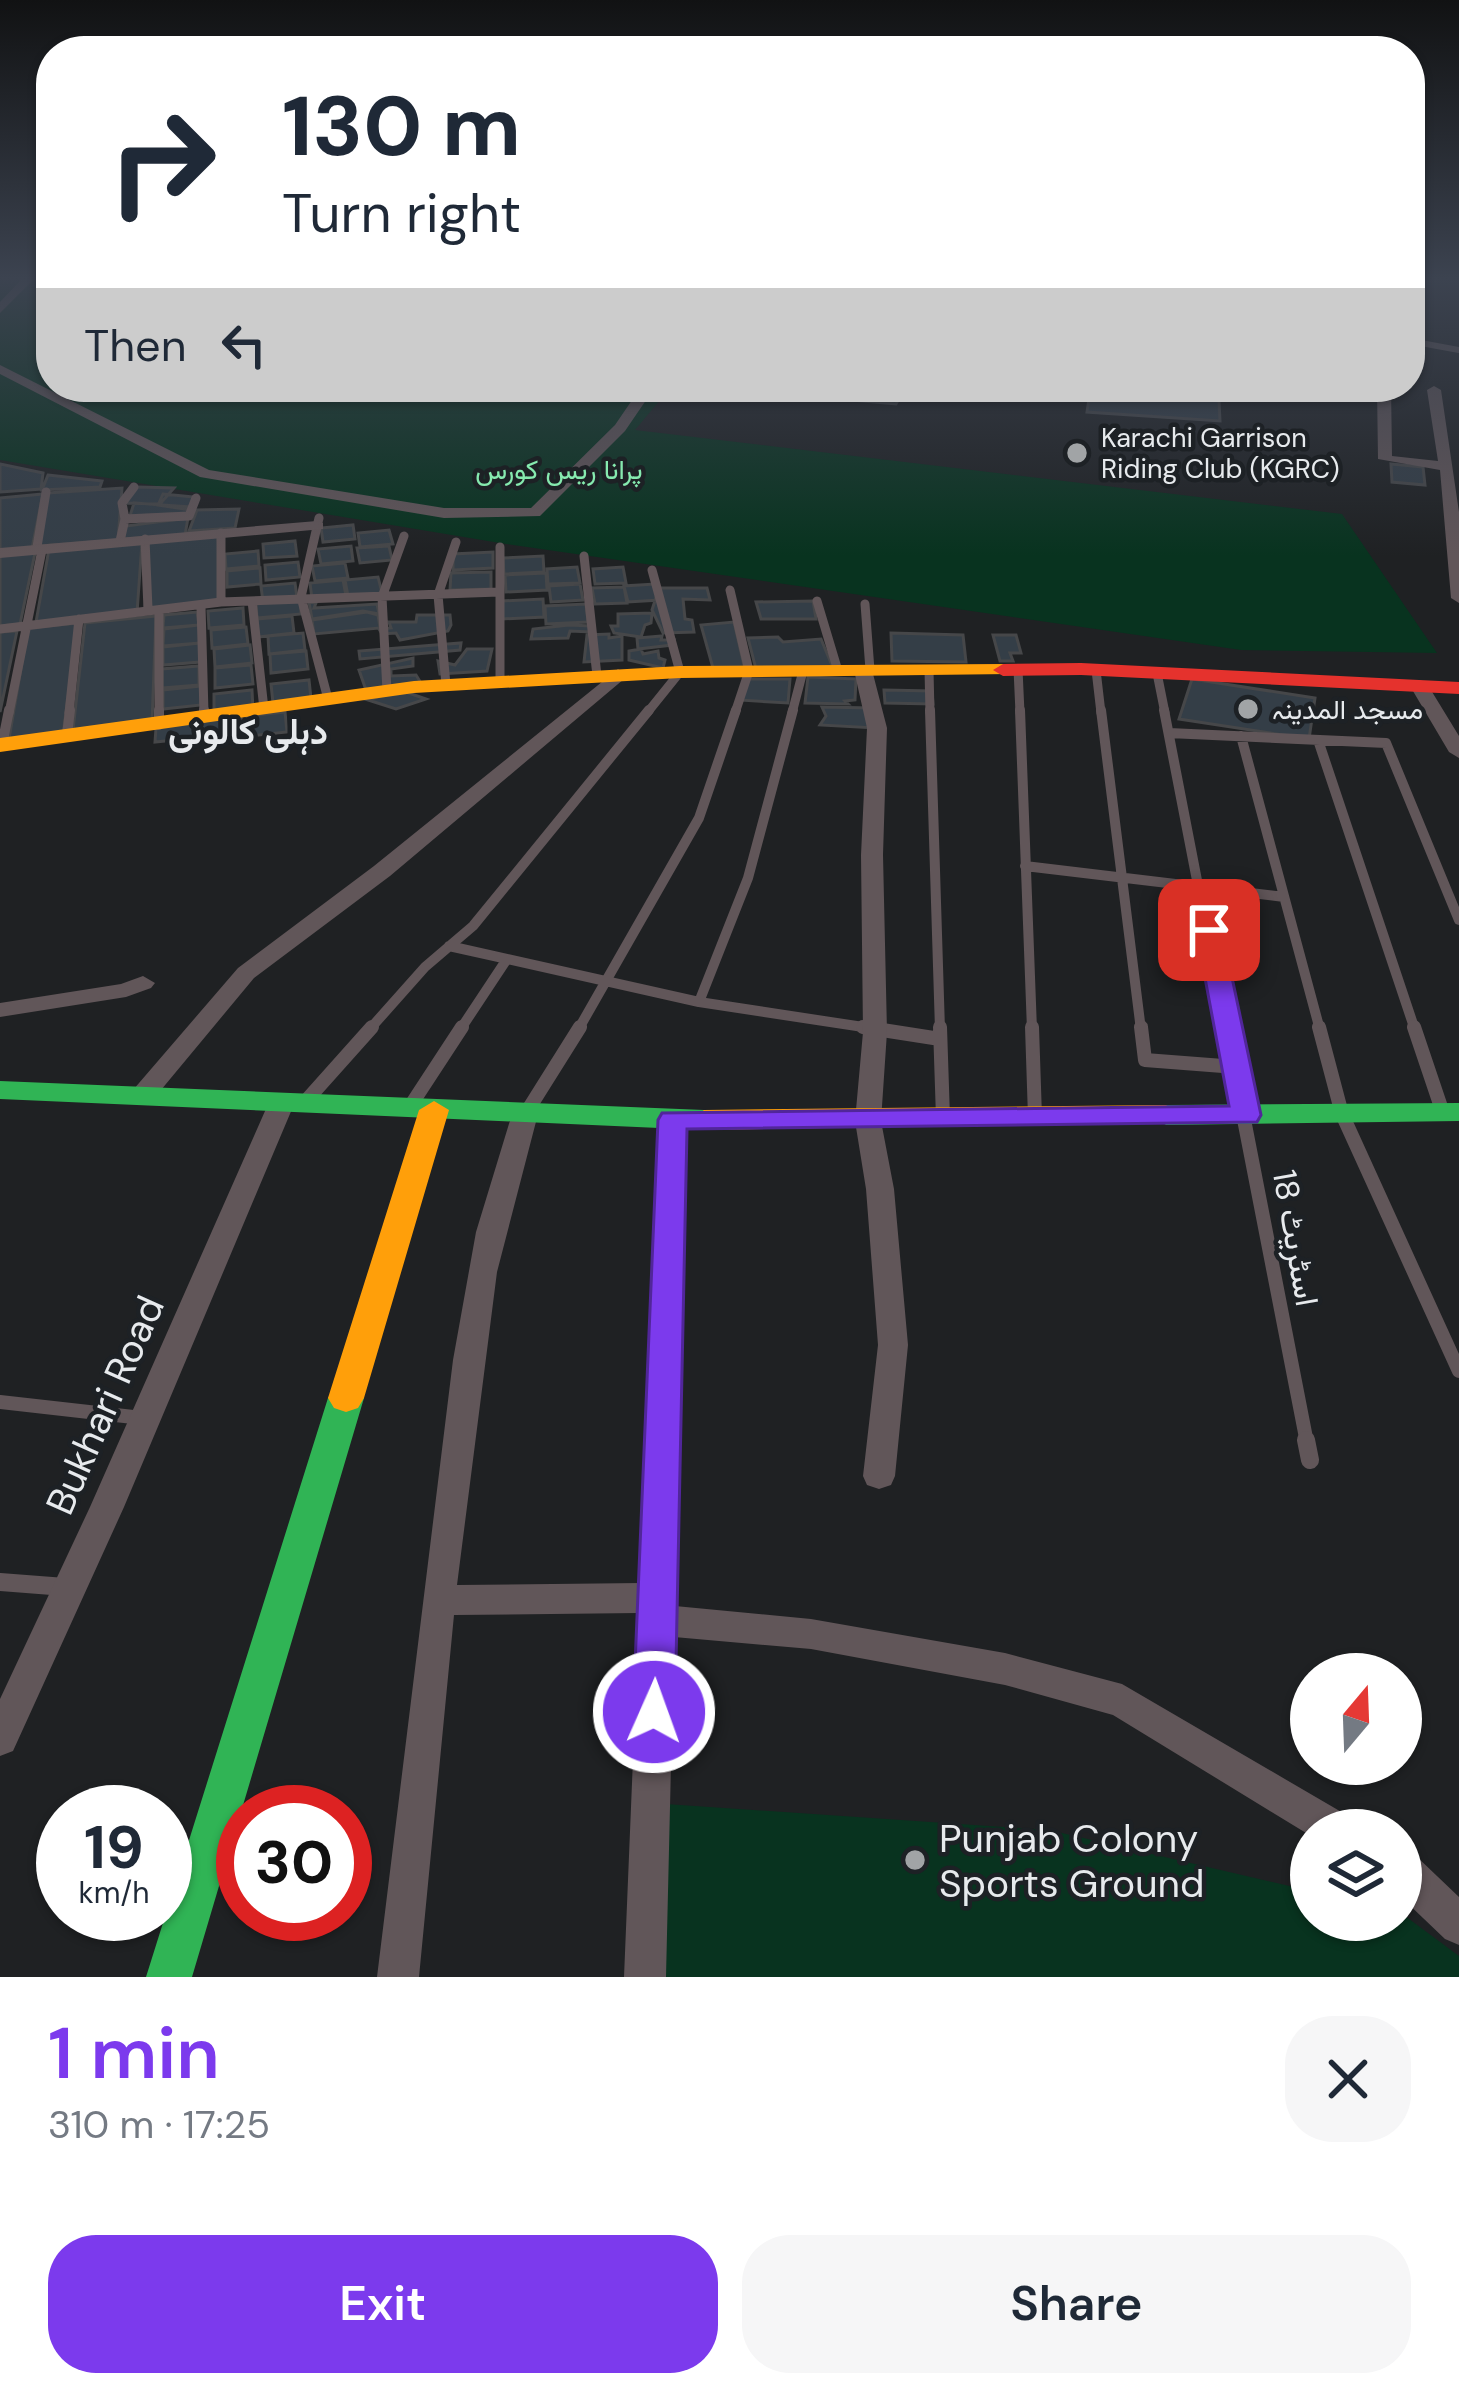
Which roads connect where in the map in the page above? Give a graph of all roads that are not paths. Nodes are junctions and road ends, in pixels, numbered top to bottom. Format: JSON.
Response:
{"nodes":[{"id":1,"x":4,"y":371,"type":"edge"},
{"id":2,"x":36,"y":387,"type":"edge"},
{"id":3,"x":1434,"y":390,"type":"dead end"},
{"id":4,"x":64,"y":402,"type":"edge"},
{"id":5,"x":619,"y":402,"type":"edge"},
{"id":6,"x":638,"y":402,"type":"edge"},
{"id":7,"x":1384,"y":402,"type":"edge"},
{"id":8,"x":1451,"y":474,"type":"edge"},
{"id":9,"x":134,"y":487,"type":"dead end"},
{"id":10,"x":46,"y":492,"type":"dead end"},
{"id":11,"x":196,"y":498,"type":"dead end"},
{"id":12,"x":511,"y":514,"type":"junction"},
{"id":13,"x":125,"y":520,"type":"junction"},
{"id":14,"x":318,"y":522,"type":"joint"},
{"id":15,"x":221,"y":533,"type":"junction"},
{"id":16,"x":404,"y":536,"type":"dead end"},
{"id":17,"x":145,"y":539,"type":"junction"},
{"id":18,"x":120,"y":541,"type":"junction"},
{"id":19,"x":456,"y":542,"type":"dead end"},
{"id":20,"x":500,"y":548,"type":"dead end"},
{"id":21,"x":42,"y":550,"type":"junction"},
{"id":22,"x":0,"y":553,"type":"edge"},
{"id":23,"x":584,"y":556,"type":"dead end"},
{"id":24,"x":652,"y":570,"type":"dead end"},
{"id":25,"x":730,"y":590,"type":"dead end"},
{"id":26,"x":500,"y":592,"type":"junction"},
{"id":27,"x":438,"y":595,"type":"junction"},
{"id":28,"x":301,"y":597,"type":"junction"},
{"id":29,"x":382,"y":597,"type":"junction"},
{"id":30,"x":1459,"y":598,"type":"edge"},
{"id":31,"x":252,"y":601,"type":"junction"},
{"id":32,"x":221,"y":602,"type":"junction"},
{"id":33,"x":817,"y":602,"type":"dead end"},
{"id":34,"x":865,"y":602,"type":"dead end"},
{"id":35,"x":201,"y":606,"type":"junction"},
{"id":36,"x":154,"y":610,"type":"junction"},
{"id":37,"x":80,"y":619,"type":"junction"},
{"id":38,"x":26,"y":627,"type":"junction"},
{"id":39,"x":0,"y":629,"type":"edge"},
{"id":40,"x":1018,"y":669,"type":"junction"},
{"id":41,"x":857,"y":670,"type":"junction"},
{"id":42,"x":928,"y":670,"type":"junction"},
{"id":43,"x":1096,"y":670,"type":"junction"},
{"id":44,"x":748,"y":671,"type":"junction"},
{"id":45,"x":803,"y":671,"type":"junction"},
{"id":46,"x":680,"y":672,"type":"junction"},
{"id":47,"x":1157,"y":673,"type":"junction"},
{"id":48,"x":607,"y":676,"type":"junction"},
{"id":49,"x":500,"y":682,"type":"junction"},
{"id":50,"x":446,"y":685,"type":"junction"},
{"id":51,"x":1419,"y":686,"type":"junction"},
{"id":52,"x":1459,"y":688,"type":"edge"},
{"id":53,"x":386,"y":691,"type":"junction"},
{"id":54,"x":328,"y":699,"type":"junction"},
{"id":55,"x":264,"y":709,"type":"junction"},
{"id":56,"x":204,"y":718,"type":"junction"},
{"id":57,"x":159,"y":724,"type":"junction"},
{"id":58,"x":1169,"y":733,"type":"junction"},
{"id":59,"x":67,"y":736,"type":"junction"},
{"id":60,"x":1241,"y":736,"type":"junction"},
{"id":61,"x":1318,"y":740,"type":"junction"},
{"id":62,"x":1,"y":745,"type":"edge"},
{"id":63,"x":1459,"y":752,"type":"edge"},
{"id":64,"x":1025,"y":866,"type":"junction"},
{"id":65,"x":1122,"y":875,"type":"junction"},
{"id":66,"x":1200,"y":884,"type":"junction"},
{"id":67,"x":1284,"y":897,"type":"junction"},
{"id":68,"x":1459,"y":920,"type":"edge"},
{"id":69,"x":449,"y":946,"type":"junction"},
{"id":70,"x":507,"y":959,"type":"junction"},
{"id":71,"x":609,"y":981,"type":"junction"},
{"id":72,"x":143,"y":983,"type":"dead end"},
{"id":73,"x":699,"y":1002,"type":"junction"},
{"id":74,"x":0,"y":1010,"type":"edge"},
{"id":75,"x":875,"y":1032,"type":"junction"},
{"id":76,"x":940,"y":1039,"type":"junction"},
{"id":77,"x":1236,"y":1066,"type":"junction"},
{"id":78,"x":0,"y":1090,"type":"edge"},
{"id":79,"x":142,"y":1096,"type":"junction"},
{"id":80,"x":293,"y":1103,"type":"junction"},
{"id":81,"x":422,"y":1109,"type":"junction"},
{"id":82,"x":1451,"y":1112,"type":"edge"},
{"id":83,"x":525,"y":1114,"type":"junction"},
{"id":84,"x":1342,"y":1114,"type":"junction"},
{"id":85,"x":1246,"y":1115,"type":"junction"},
{"id":86,"x":943,"y":1118,"type":"junction"},
{"id":87,"x":1034,"y":1118,"type":"junction"},
{"id":88,"x":673,"y":1120,"type":"junction"},
{"id":89,"x":868,"y":1121,"type":"junction"},
{"id":90,"x":1459,"y":1371,"type":"edge"},
{"id":91,"x":0,"y":1402,"type":"edge"},
{"id":92,"x":146,"y":1418,"type":"junction"},
{"id":93,"x":1310,"y":1460,"type":"dead end"},
{"id":94,"x":880,"y":1476,"type":"dead end"},
{"id":95,"x":0,"y":1582,"type":"edge"},
{"id":96,"x":70,"y":1588,"type":"junction"},
{"id":97,"x":438,"y":1600,"type":"junction"},
{"id":98,"x":657,"y":1609,"type":"junction"},
{"id":99,"x":0,"y":1739,"type":"edge"},
{"id":100,"x":1301,"y":1809,"type":"edge"},
{"id":101,"x":1422,"y":1889,"type":"edge"},
{"id":102,"x":1459,"y":1924,"type":"edge"},
{"id":103,"x":169,"y":1977,"type":"edge"},
{"id":104,"x":398,"y":1977,"type":"edge"},
{"id":105,"x":645,"y":1977,"type":"edge"}],
"edges":[{"from":1,"to":2,"type":"street"},
{"from":3,"to":8,"type":"street"},
{"from":4,"to":12,"type":"street"},
{"from":5,"to":12,"type":"street"},
{"from":6,"to":12,"type":"street"},
{"from":7,"to":8,"type":"street"},
{"from":8,"to":30,"type":"street"},
{"from":9,"to":13,"type":"lane"},
{"from":10,"to":21,"type":"lane"},
{"from":11,"to":13,"type":"lane"},
{"from":13,"to":18,"type":"lane"},
{"from":14,"to":15,"type":"street"},
{"from":14,"to":28,"type":"lane"},
{"from":15,"to":17,"type":"street"},
{"from":15,"to":32,"type":"lane"},
{"from":16,"to":29,"type":"lane"},
{"from":17,"to":18,"type":"street"},
{"from":17,"to":36,"type":"lane"},
{"from":18,"to":21,"type":"street"},
{"from":19,"to":27,"type":"lane"},
{"from":20,"to":26,"type":"lane"},
{"from":21,"to":22,"type":"street"},
{"from":21,"to":38,"type":"lane"},
{"from":23,"to":48,"type":"lane"},
{"from":24,"to":46,"type":"lane"},
{"from":25,"to":44,"type":"lane"},
{"from":26,"to":27,"type":"lane"},
{"from":26,"to":49,"type":"lane"},
{"from":27,"to":29,"type":"lane"},
{"from":27,"to":50,"type":"lane"},
{"from":28,"to":29,"type":"lane"},
{"from":28,"to":31,"type":"lane"},
{"from":28,"to":54,"type":"lane"},
{"from":29,"to":53,"type":"lane"},
{"from":31,"to":32,"type":"lane"},
{"from":31,"to":55,"type":"lane"},
{"from":32,"to":35,"type":"lane"},
{"from":33,"to":41,"type":"lane"},
{"from":34,"to":41,"type":"lane"},
{"from":35,"to":36,"type":"lane"},
{"from":35,"to":56,"type":"lane"},
{"from":36,"to":37,"type":"lane"},
{"from":36,"to":57,"type":"lane"},
{"from":37,"to":38,"type":"lane"},
{"from":37,"to":59,"type":"lane"},
{"from":38,"to":39,"type":"lane"},
{"from":38,"to":62,"type":"lane"},
{"from":40,"to":42,"type":"street"},
{"from":40,"to":43,"type":"street"},
{"from":40,"to":64,"type":"lane"},
{"from":41,"to":42,"type":"street"},
{"from":41,"to":45,"type":"street"},
{"from":41,"to":75,"type":"street"},
{"from":42,"to":76,"type":"lane"},
{"from":43,"to":47,"type":"street"},
{"from":43,"to":65,"type":"lane"},
{"from":44,"to":45,"type":"street"},
{"from":44,"to":46,"type":"street"},
{"from":44,"to":71,"type":"lane"},
{"from":45,"to":73,"type":"lane"},
{"from":46,"to":48,"type":"street"},
{"from":46,"to":69,"type":"lane"},
{"from":47,"to":51,"type":"street"},
{"from":47,"to":58,"type":"lane","name":"اسٹریٹ 18"},
{"from":48,"to":49,"type":"street"},
{"from":48,"to":79,"type":"street"},
{"from":49,"to":50,"type":"street"},
{"from":50,"to":53,"type":"street"},
{"from":51,"to":52,"type":"street"},
{"from":51,"to":63,"type":"street"},
{"from":53,"to":54,"type":"street"},
{"from":54,"to":55,"type":"street"},
{"from":55,"to":56,"type":"street"},
{"from":56,"to":57,"type":"street"},
{"from":57,"to":59,"type":"street"},
{"from":58,"to":60,"type":"lane"},
{"from":58,"to":66,"type":"lane","name":"اسٹریٹ 18"},
{"from":59,"to":62,"type":"street"},
{"from":60,"to":61,"type":"lane"},
{"from":60,"to":67,"type":"lane"},
{"from":61,"to":68,"type":"lane"},
{"from":61,"to":82,"type":"lane"},
{"from":64,"to":65,"type":"lane"},
{"from":64,"to":87,"type":"lane"},
{"from":65,"to":66,"type":"lane"},
{"from":65,"to":77,"type":"lane"},
{"from":66,"to":67,"type":"lane"},
{"from":66,"to":77,"type":"lane","name":"اسٹریٹ 18"},
{"from":67,"to":84,"type":"lane"},
{"from":69,"to":70,"type":"lane"},
{"from":69,"to":80,"type":"lane"},
{"from":70,"to":71,"type":"lane"},
{"from":70,"to":81,"type":"lane"},
{"from":71,"to":73,"type":"lane"},
{"from":71,"to":83,"type":"lane"},
{"from":72,"to":74,"type":"street"},
{"from":73,"to":75,"type":"lane"},
{"from":75,"to":76,"type":"lane"},
{"from":75,"to":89,"type":"street"},
{"from":76,"to":86,"type":"lane"},
{"from":77,"to":85,"type":"lane","name":"اسٹریٹ 18"},
{"from":78,"to":79,"type":"street"},
{"from":79,"to":80,"type":"street"},
{"from":80,"to":81,"type":"street"},
{"from":80,"to":92,"type":"street","name":"Bukhari Road"},
{"from":81,"to":83,"type":"street"},
{"from":81,"to":103,"type":"street"},
{"from":82,"to":84,"type":"street"},
{"from":83,"to":88,"type":"street"},
{"from":83,"to":97,"type":"street"},
{"from":84,"to":85,"type":"street"},
{"from":84,"to":90,"type":"lane"},
{"from":85,"to":87,"type":"street"},
{"from":85,"to":93,"type":"lane","name":"اسٹریٹ 18"},
{"from":86,"to":87,"type":"street"},
{"from":86,"to":89,"type":"street"},
{"from":88,"to":89,"type":"street"},
{"from":88,"to":98,"type":"street"},
{"from":89,"to":94,"type":"street"},
{"from":91,"to":92,"type":"lane"},
{"from":92,"to":96,"type":"street","name":"Bukhari Road"},
{"from":95,"to":96,"type":"lane"},
{"from":96,"to":99,"type":"street","name":"Bukhari Road"},
{"from":97,"to":98,"type":"street"},
{"from":97,"to":104,"type":"street"},
{"from":98,"to":100,"type":"street"},
{"from":98,"to":105,"type":"street"},
{"from":101,"to":102,"type":"street"}]}
